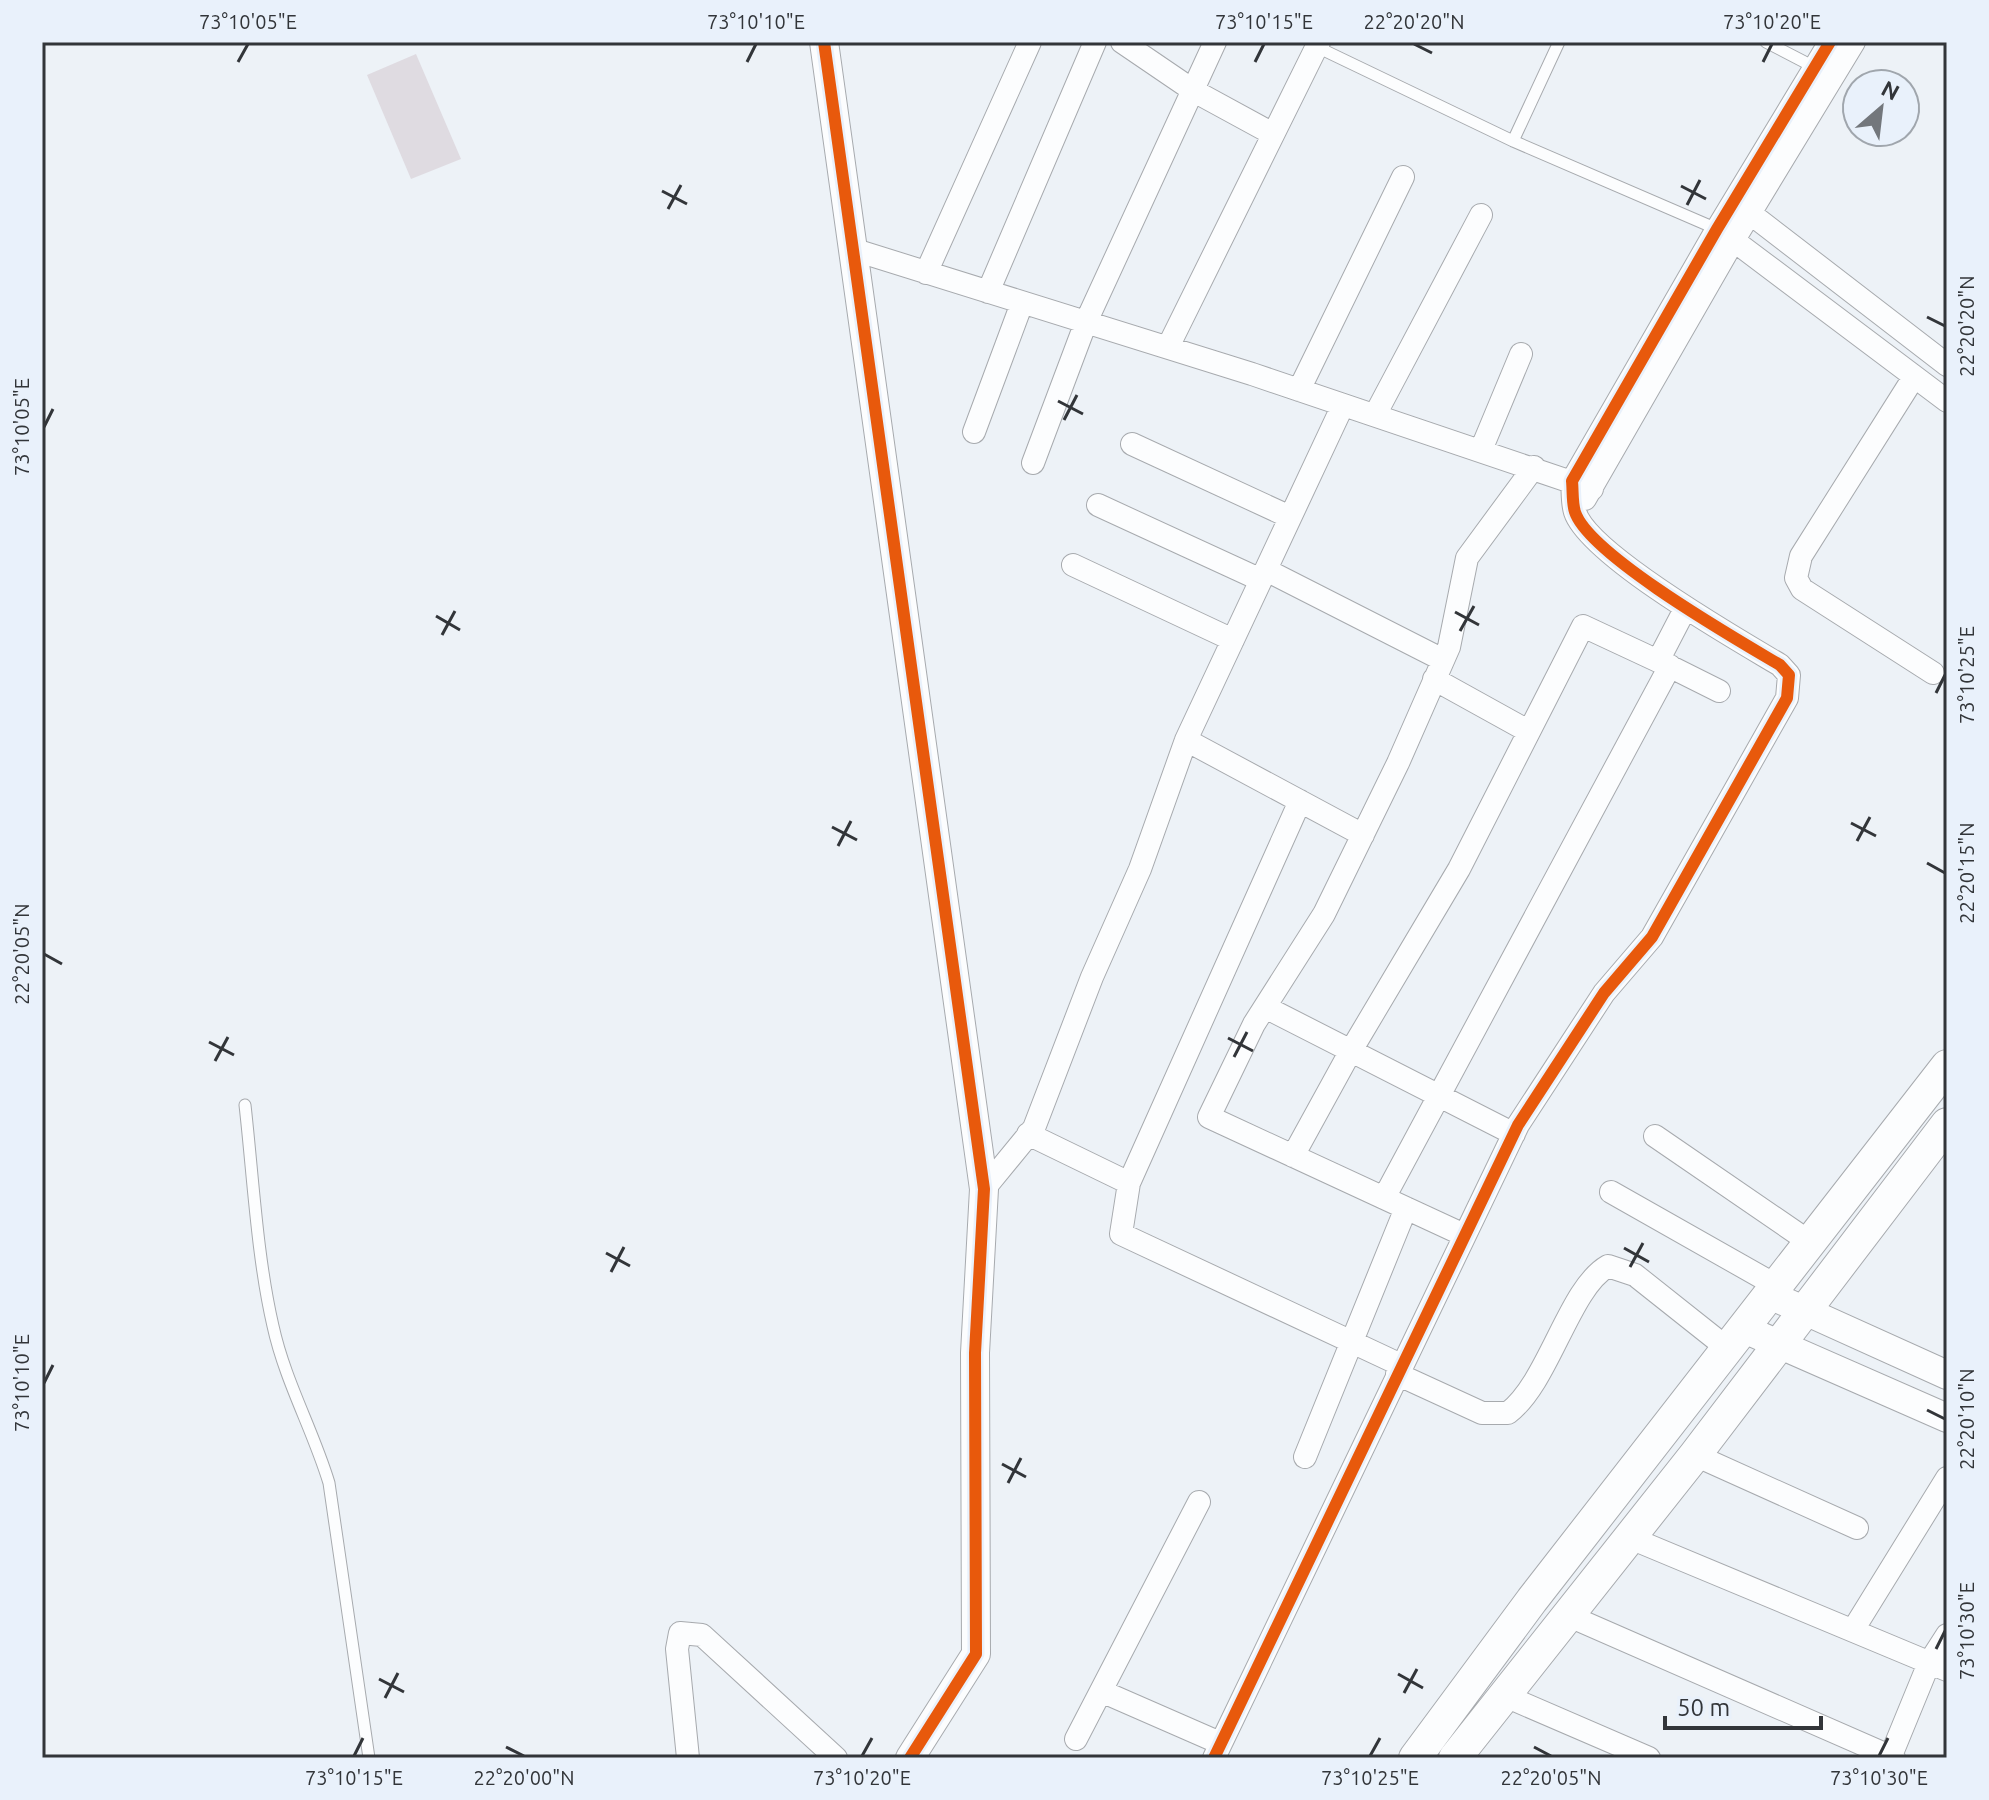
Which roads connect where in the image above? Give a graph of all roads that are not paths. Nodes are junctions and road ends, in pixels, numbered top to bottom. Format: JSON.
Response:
{"nodes":[{"id":1,"x":824,"y":42,"type":"edge"},
{"id":2,"x":1030,"y":42,"type":"edge"},
{"id":3,"x":1095,"y":42,"type":"edge"},
{"id":4,"x":1122,"y":42,"type":"edge"},
{"id":5,"x":1215,"y":42,"type":"edge"},
{"id":6,"x":1559,"y":42,"type":"edge"},
{"id":7,"x":1766,"y":42,"type":"edge"},
{"id":8,"x":1830,"y":42,"type":"edge"},
{"id":9,"x":1854,"y":42,"type":"edge"},
{"id":10,"x":1318,"y":44,"type":"edge"},
{"id":11,"x":1824,"y":72,"type":"junction"},
{"id":12,"x":1194,"y":91,"type":"junction"},
{"id":13,"x":1273,"y":134,"type":"junction"},
{"id":14,"x":1513,"y":141,"type":"junction"},
{"id":15,"x":1403,"y":177,"type":"dead end"},
{"id":16,"x":1742,"y":206,"type":"junction"},
{"id":17,"x":1481,"y":215,"type":"dead end"},
{"id":18,"x":1726,"y":234,"type":"junction"},
{"id":19,"x":855,"y":250,"type":"junction"},
{"id":20,"x":926,"y":273,"type":"junction"},
{"id":21,"x":988,"y":292,"type":"junction"},
{"id":22,"x":1022,"y":303,"type":"junction"},
{"id":23,"x":1086,"y":322,"type":"junction"},
{"id":24,"x":1168,"y":347,"type":"junction"},
{"id":25,"x":1521,"y":354,"type":"dead end"},
{"id":26,"x":1947,"y":365,"type":"edge"},
{"id":27,"x":1914,"y":377,"type":"junction"},
{"id":28,"x":1299,"y":390,"type":"junction"},
{"id":29,"x":1947,"y":401,"type":"edge"},
{"id":30,"x":1343,"y":405,"type":"junction"},
{"id":31,"x":1375,"y":415,"type":"junction"},
{"id":32,"x":974,"y":432,"type":"dead end"},
{"id":33,"x":1132,"y":444,"type":"dead end"},
{"id":34,"x":1481,"y":450,"type":"junction"},
{"id":35,"x":1033,"y":463,"type":"dead end"},
{"id":36,"x":1534,"y":467,"type":"junction"},
{"id":37,"x":1582,"y":485,"type":"junction"},
{"id":38,"x":1098,"y":505,"type":"dead end"},
{"id":39,"x":1290,"y":517,"type":"junction"},
{"id":40,"x":1073,"y":565,"type":"dead end"},
{"id":41,"x":1264,"y":575,"type":"junction"},
{"id":42,"x":1685,"y":609,"type":"junction"},
{"id":43,"x":1233,"y":640,"type":"junction"},
{"id":44,"x":1664,"y":664,"type":"junction"},
{"id":45,"x":1439,"y":669,"type":"junction"},
{"id":46,"x":1933,"y":673,"type":"dead end"},
{"id":47,"x":1719,"y":691,"type":"dead end"},
{"id":48,"x":1528,"y":731,"type":"junction"},
{"id":49,"x":1186,"y":740,"type":"junction"},
{"id":50,"x":1300,"y":801,"type":"junction"},
{"id":51,"x":1363,"y":835,"type":"junction"},
{"id":52,"x":1265,"y":1007,"type":"junction"},
{"id":53,"x":1352,"y":1049,"type":"junction"},
{"id":54,"x":1947,"y":1066,"type":"edge"},
{"id":55,"x":1439,"y":1097,"type":"junction"},
{"id":56,"x":245,"y":1105,"type":"dead end"},
{"id":57,"x":1947,"y":1124,"type":"edge"},
{"id":58,"x":1028,"y":1134,"type":"junction"},
{"id":59,"x":1514,"y":1134,"type":"junction"},
{"id":60,"x":1655,"y":1136,"type":"dead end"},
{"id":61,"x":1293,"y":1156,"type":"junction"},
{"id":62,"x":1129,"y":1183,"type":"junction"},
{"id":63,"x":984,"y":1189,"type":"junction"},
{"id":64,"x":1611,"y":1192,"type":"dead end"},
{"id":65,"x":1384,"y":1198,"type":"junction"},
{"id":66,"x":1406,"y":1208,"type":"junction"},
{"id":67,"x":1464,"y":1235,"type":"junction"},
{"id":68,"x":1811,"y":1243,"type":"junction"},
{"id":69,"x":1774,"y":1290,"type":"junction"},
{"id":70,"x":1804,"y":1310,"type":"junction"},
{"id":71,"x":1735,"y":1338,"type":"junction"},
{"id":72,"x":1351,"y":1342,"type":"junction"},
{"id":73,"x":1778,"y":1344,"type":"junction"},
{"id":74,"x":1399,"y":1369,"type":"junction"},
{"id":75,"x":1947,"y":1375,"type":"edge"},
{"id":76,"x":1947,"y":1418,"type":"edge"},
{"id":77,"x":1695,"y":1455,"type":"junction"},
{"id":78,"x":1305,"y":1457,"type":"dead end"},
{"id":79,"x":1947,"y":1478,"type":"edge"},
{"id":80,"x":1199,"y":1502,"type":"dead end"},
{"id":81,"x":1857,"y":1528,"type":"dead end"},
{"id":82,"x":1628,"y":1537,"type":"junction"},
{"id":83,"x":1567,"y":1615,"type":"junction"},
{"id":84,"x":1853,"y":1630,"type":"junction"},
{"id":85,"x":1947,"y":1635,"type":"edge"},
{"id":86,"x":1938,"y":1667,"type":"edge"},
{"id":87,"x":1101,"y":1691,"type":"junction"},
{"id":88,"x":1503,"y":1695,"type":"junction"},
{"id":89,"x":1076,"y":1739,"type":"dead end"},
{"id":90,"x":1217,"y":1750,"type":"edge"},
{"id":91,"x":369,"y":1758,"type":"edge"},
{"id":92,"x":688,"y":1758,"type":"edge"},
{"id":93,"x":836,"y":1758,"type":"edge"},
{"id":94,"x":910,"y":1758,"type":"edge"},
{"id":95,"x":1415,"y":1758,"type":"edge"},
{"id":96,"x":1455,"y":1758,"type":"edge"},
{"id":97,"x":1649,"y":1758,"type":"edge"},
{"id":98,"x":1892,"y":1758,"type":"edge"}],
"edges":[{"from":1,"to":19,"type":"street"},
{"from":2,"to":20,"type":"street"},
{"from":3,"to":21,"type":"street"},
{"from":4,"to":12,"type":"street"},
{"from":5,"to":12,"type":"street"},
{"from":6,"to":14,"type":"lane"},
{"from":7,"to":11,"type":"lane"},
{"from":8,"to":11,"type":"street"},
{"from":9,"to":11,"type":"street"},
{"from":10,"to":13,"type":"street"},
{"from":10,"to":14,"type":"lane"},
{"from":11,"to":16,"type":"street"},
{"from":12,"to":13,"type":"street"},
{"from":12,"to":23,"type":"street"},
{"from":13,"to":24,"type":"street"},
{"from":14,"to":18,"type":"lane"},
{"from":15,"to":28,"type":"street"},
{"from":16,"to":18,"type":"street"},
{"from":16,"to":26,"type":"street"},
{"from":17,"to":31,"type":"street"},
{"from":18,"to":27,"type":"street"},
{"from":18,"to":37,"type":"street"},
{"from":19,"to":20,"type":"street"},
{"from":19,"to":63,"type":"street"},
{"from":20,"to":21,"type":"street"},
{"from":21,"to":22,"type":"street"},
{"from":22,"to":23,"type":"street"},
{"from":22,"to":32,"type":"street"},
{"from":23,"to":24,"type":"street"},
{"from":23,"to":35,"type":"street"},
{"from":24,"to":28,"type":"street"},
{"from":25,"to":34,"type":"street"},
{"from":27,"to":29,"type":"street"},
{"from":27,"to":46,"type":"street"},
{"from":28,"to":30,"type":"street"},
{"from":30,"to":31,"type":"street"},
{"from":30,"to":39,"type":"street"},
{"from":31,"to":34,"type":"street"},
{"from":33,"to":39,"type":"street"},
{"from":34,"to":36,"type":"street"},
{"from":36,"to":37,"type":"street"},
{"from":36,"to":45,"type":"street"},
{"from":37,"to":42,"type":"street"},
{"from":38,"to":41,"type":"street"},
{"from":39,"to":41,"type":"street"},
{"from":40,"to":43,"type":"street"},
{"from":41,"to":43,"type":"street"},
{"from":41,"to":45,"type":"street"},
{"from":42,"to":44,"type":"street"},
{"from":42,"to":59,"type":"street"},
{"from":43,"to":49,"type":"street"},
{"from":44,"to":47,"type":"street"},
{"from":44,"to":48,"type":"street"},
{"from":44,"to":55,"type":"street"},
{"from":45,"to":48,"type":"street"},
{"from":45,"to":51,"type":"street"},
{"from":48,"to":53,"type":"street"},
{"from":49,"to":50,"type":"street"},
{"from":49,"to":58,"type":"street"},
{"from":50,"to":51,"type":"street"},
{"from":50,"to":62,"type":"street"},
{"from":51,"to":52,"type":"street"},
{"from":52,"to":53,"type":"street"},
{"from":52,"to":61,"type":"street"},
{"from":53,"to":55,"type":"street"},
{"from":53,"to":61,"type":"street"},
{"from":54,"to":68,"type":"main road"},
{"from":55,"to":59,"type":"street"},
{"from":55,"to":65,"type":"street"},
{"from":56,"to":91,"type":"lane"},
{"from":57,"to":70,"type":"main road"},
{"from":58,"to":62,"type":"street"},
{"from":58,"to":63,"type":"street"},
{"from":59,"to":67,"type":"street"},
{"from":60,"to":68,"type":"street"},
{"from":61,"to":65,"type":"street"},
{"from":62,"to":72,"type":"street"},
{"from":63,"to":94,"type":"street"},
{"from":64,"to":69,"type":"street"},
{"from":65,"to":66,"type":"street"},
{"from":66,"to":67,"type":"street"},
{"from":66,"to":72,"type":"street"},
{"from":67,"to":74,"type":"street"},
{"from":68,"to":69,"type":"main road"},
{"from":69,"to":70,"type":"street"},
{"from":69,"to":71,"type":"main road"},
{"from":70,"to":73,"type":"main road"},
{"from":70,"to":75,"type":"street"},
{"from":71,"to":73,"type":"street"},
{"from":71,"to":74,"type":"street"},
{"from":71,"to":95,"type":"main road"},
{"from":72,"to":74,"type":"street"},
{"from":72,"to":78,"type":"street"},
{"from":73,"to":76,"type":"street"},
{"from":73,"to":77,"type":"main road"},
{"from":74,"to":90,"type":"street"},
{"from":77,"to":81,"type":"street"},
{"from":77,"to":82,"type":"main road"},
{"from":79,"to":84,"type":"street"},
{"from":80,"to":87,"type":"street"},
{"from":82,"to":83,"type":"main road"},
{"from":82,"to":84,"type":"street"},
{"from":83,"to":88,"type":"main road"},
{"from":83,"to":98,"type":"street"},
{"from":84,"to":86,"type":"street"},
{"from":85,"to":86,"type":"street"},
{"from":86,"to":98,"type":"street"},
{"from":87,"to":89,"type":"street"},
{"from":87,"to":90,"type":"street"},
{"from":88,"to":96,"type":"main road"},
{"from":88,"to":97,"type":"street"},
{"from":92,"to":93,"type":"street"}]}
